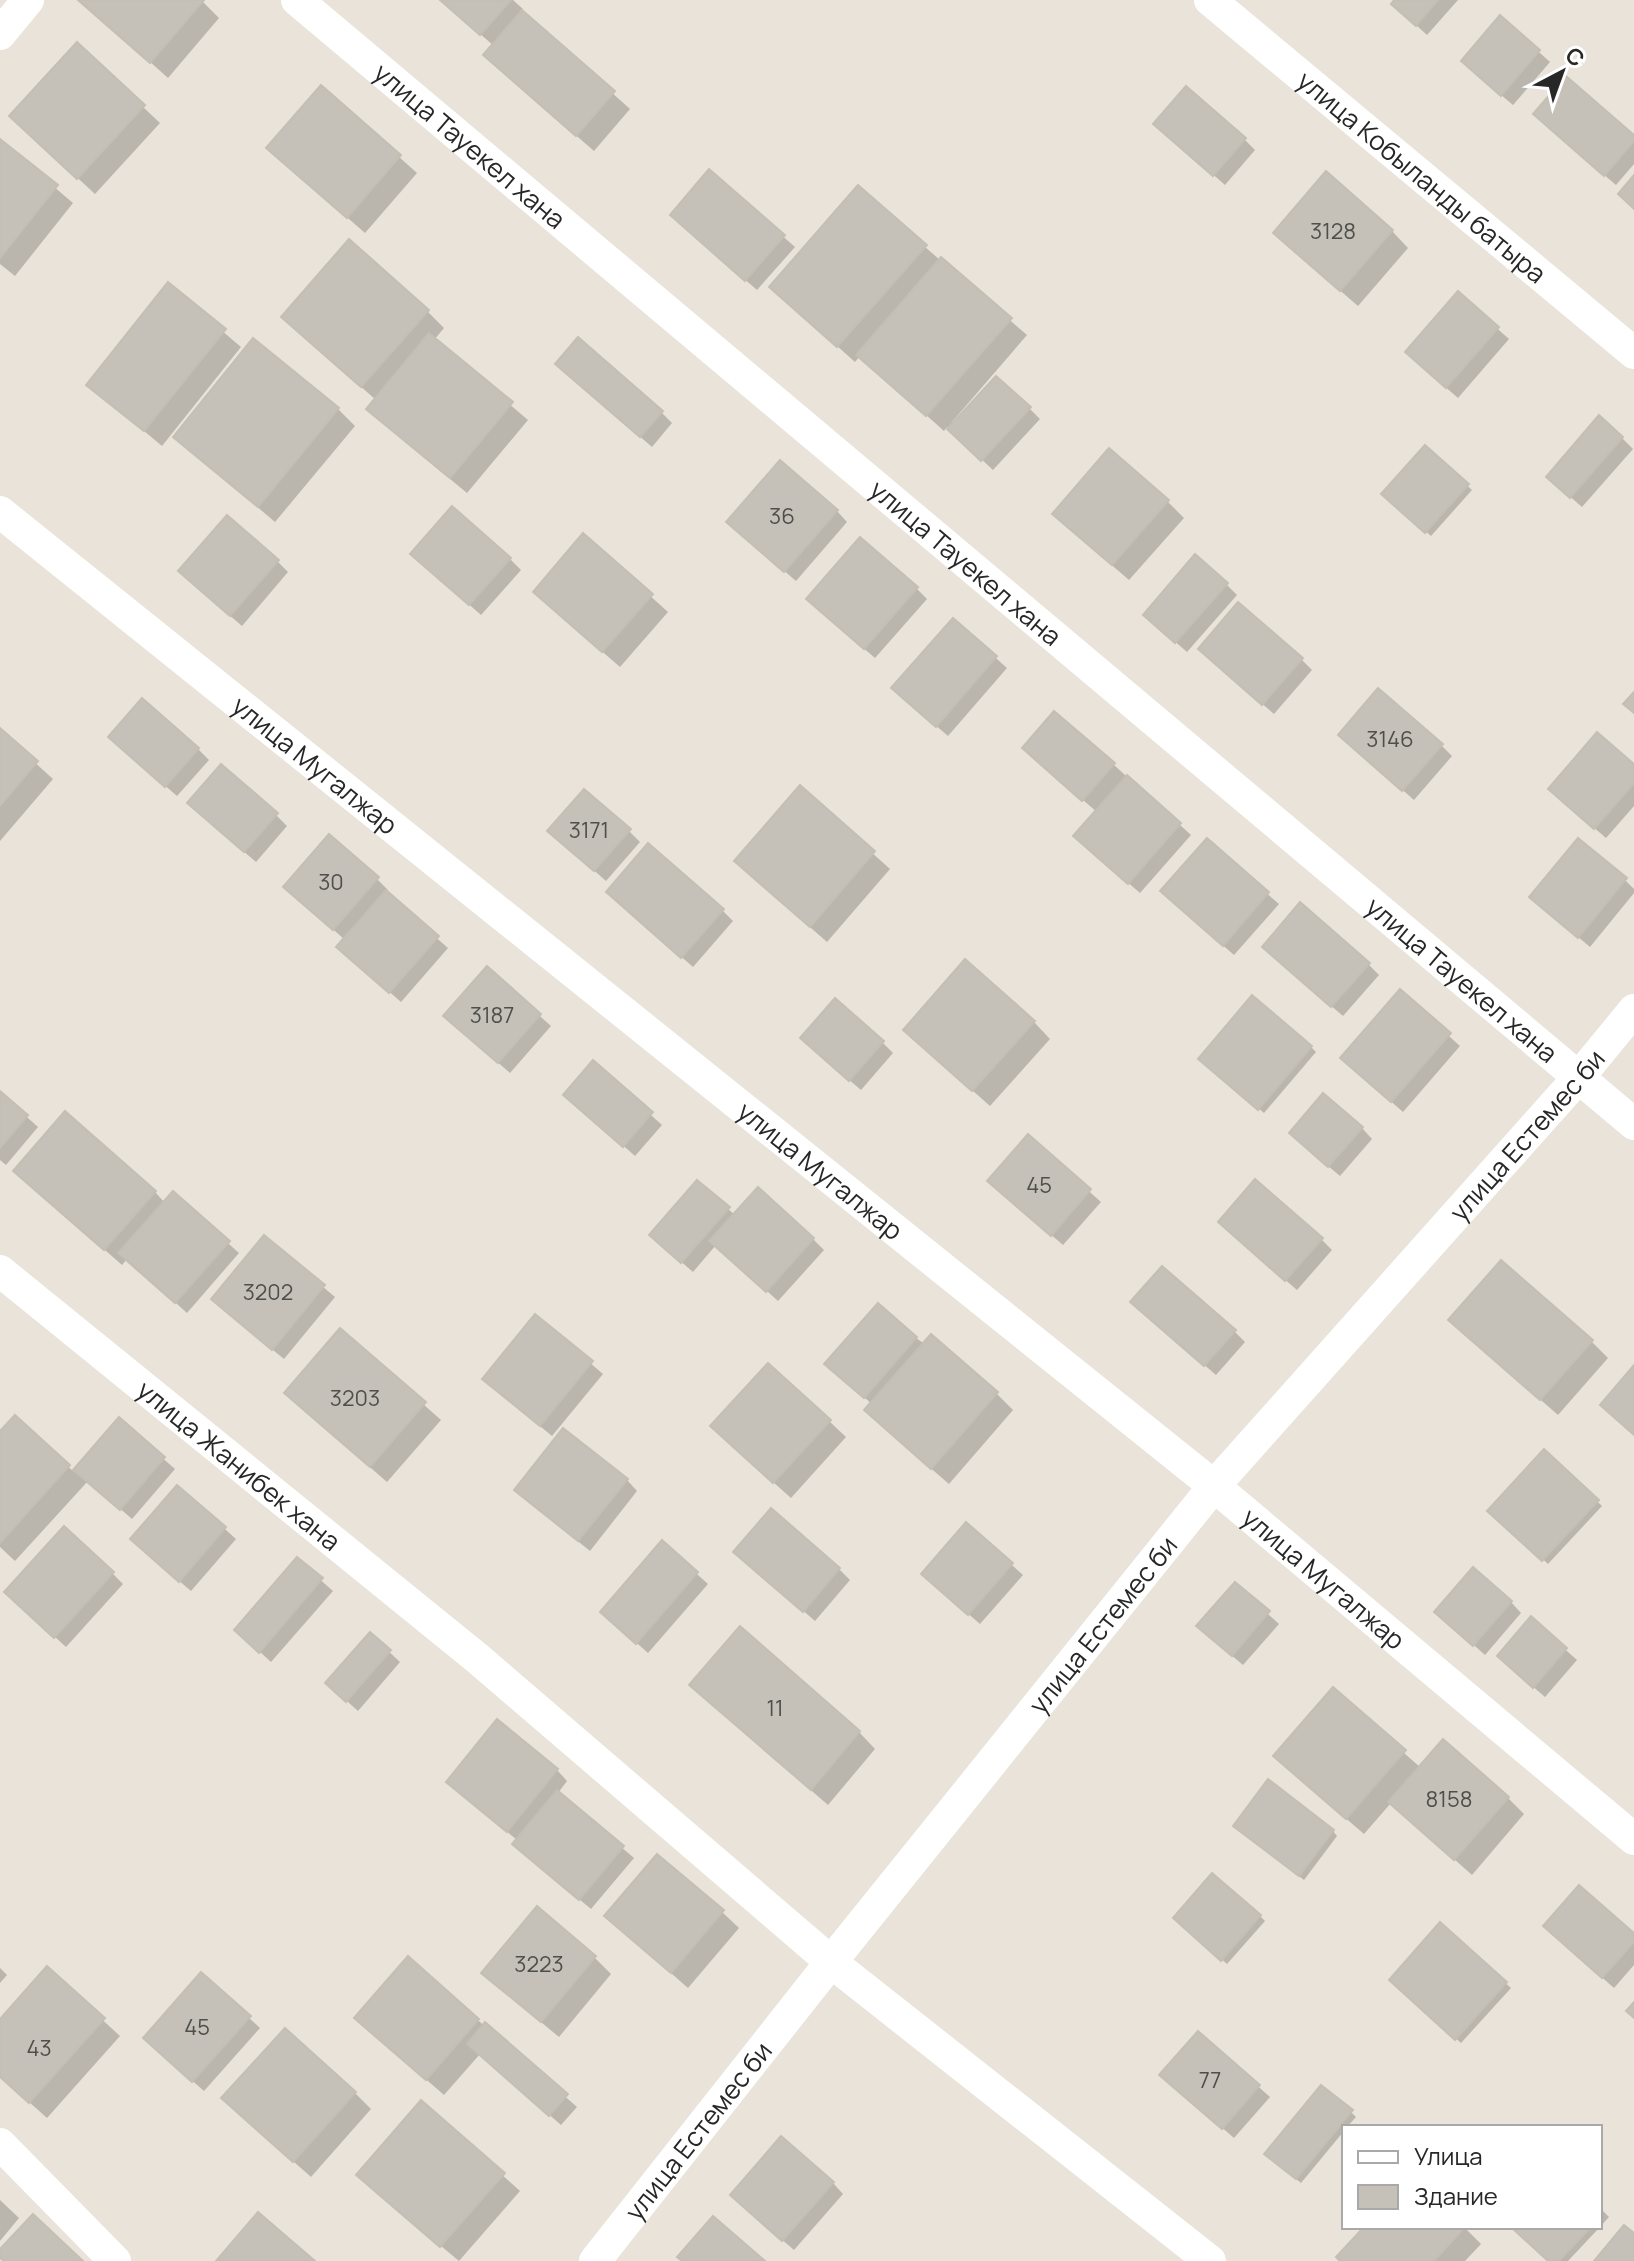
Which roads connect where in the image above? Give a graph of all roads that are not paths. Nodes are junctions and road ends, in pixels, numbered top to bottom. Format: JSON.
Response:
{"nodes":[{"id":1,"x":28,"y":0,"type":"edge"},
{"id":2,"x":297,"y":0,"type":"edge"},
{"id":3,"x":1210,"y":0,"type":"edge"},
{"id":4,"x":0,"y":34,"type":"edge"},
{"id":5,"x":1634,"y":353,"type":"edge"},
{"id":6,"x":0,"y":512,"type":"edge"},
{"id":7,"x":1634,"y":1010,"type":"edge"},
{"id":8,"x":1579,"y":1077,"type":"junction"},
{"id":9,"x":1634,"y":1124,"type":"edge"},
{"id":10,"x":0,"y":1271,"type":"edge"},
{"id":11,"x":1214,"y":1486,"type":"junction"},
{"id":12,"x":1634,"y":1839,"type":"edge"},
{"id":13,"x":831,"y":1962,"type":"junction"},
{"id":14,"x":0,"y":2144,"type":"edge"},
{"id":15,"x":115,"y":2261,"type":"edge"},
{"id":16,"x":595,"y":2261,"type":"edge"},
{"id":17,"x":1210,"y":2261,"type":"edge"}],
"edges":[{"from":1,"to":4,"type":"street"},
{"from":2,"to":8,"type":"street","name":"улица Тауекел хана"},
{"from":3,"to":5,"type":"street","name":"улица Кобыланды батыра"},
{"from":6,"to":11,"type":"street","name":"улица Мугалжар"},
{"from":7,"to":8,"type":"street","name":"улица Естемес би"},
{"from":8,"to":9,"type":"street","name":"улица Тауекел хана"},
{"from":8,"to":11,"type":"street","name":"улица Естемес би"},
{"from":10,"to":13,"type":"street","name":"улица Жанибек хана"},
{"from":11,"to":12,"type":"street","name":"улица Мугалжар"},
{"from":11,"to":13,"type":"street","name":"улица Естемес би"},
{"from":13,"to":16,"type":"street","name":"улица Естемес би"},
{"from":13,"to":17,"type":"street","name":"улица Жанибек хана"},
{"from":14,"to":15,"type":"street"}]}
